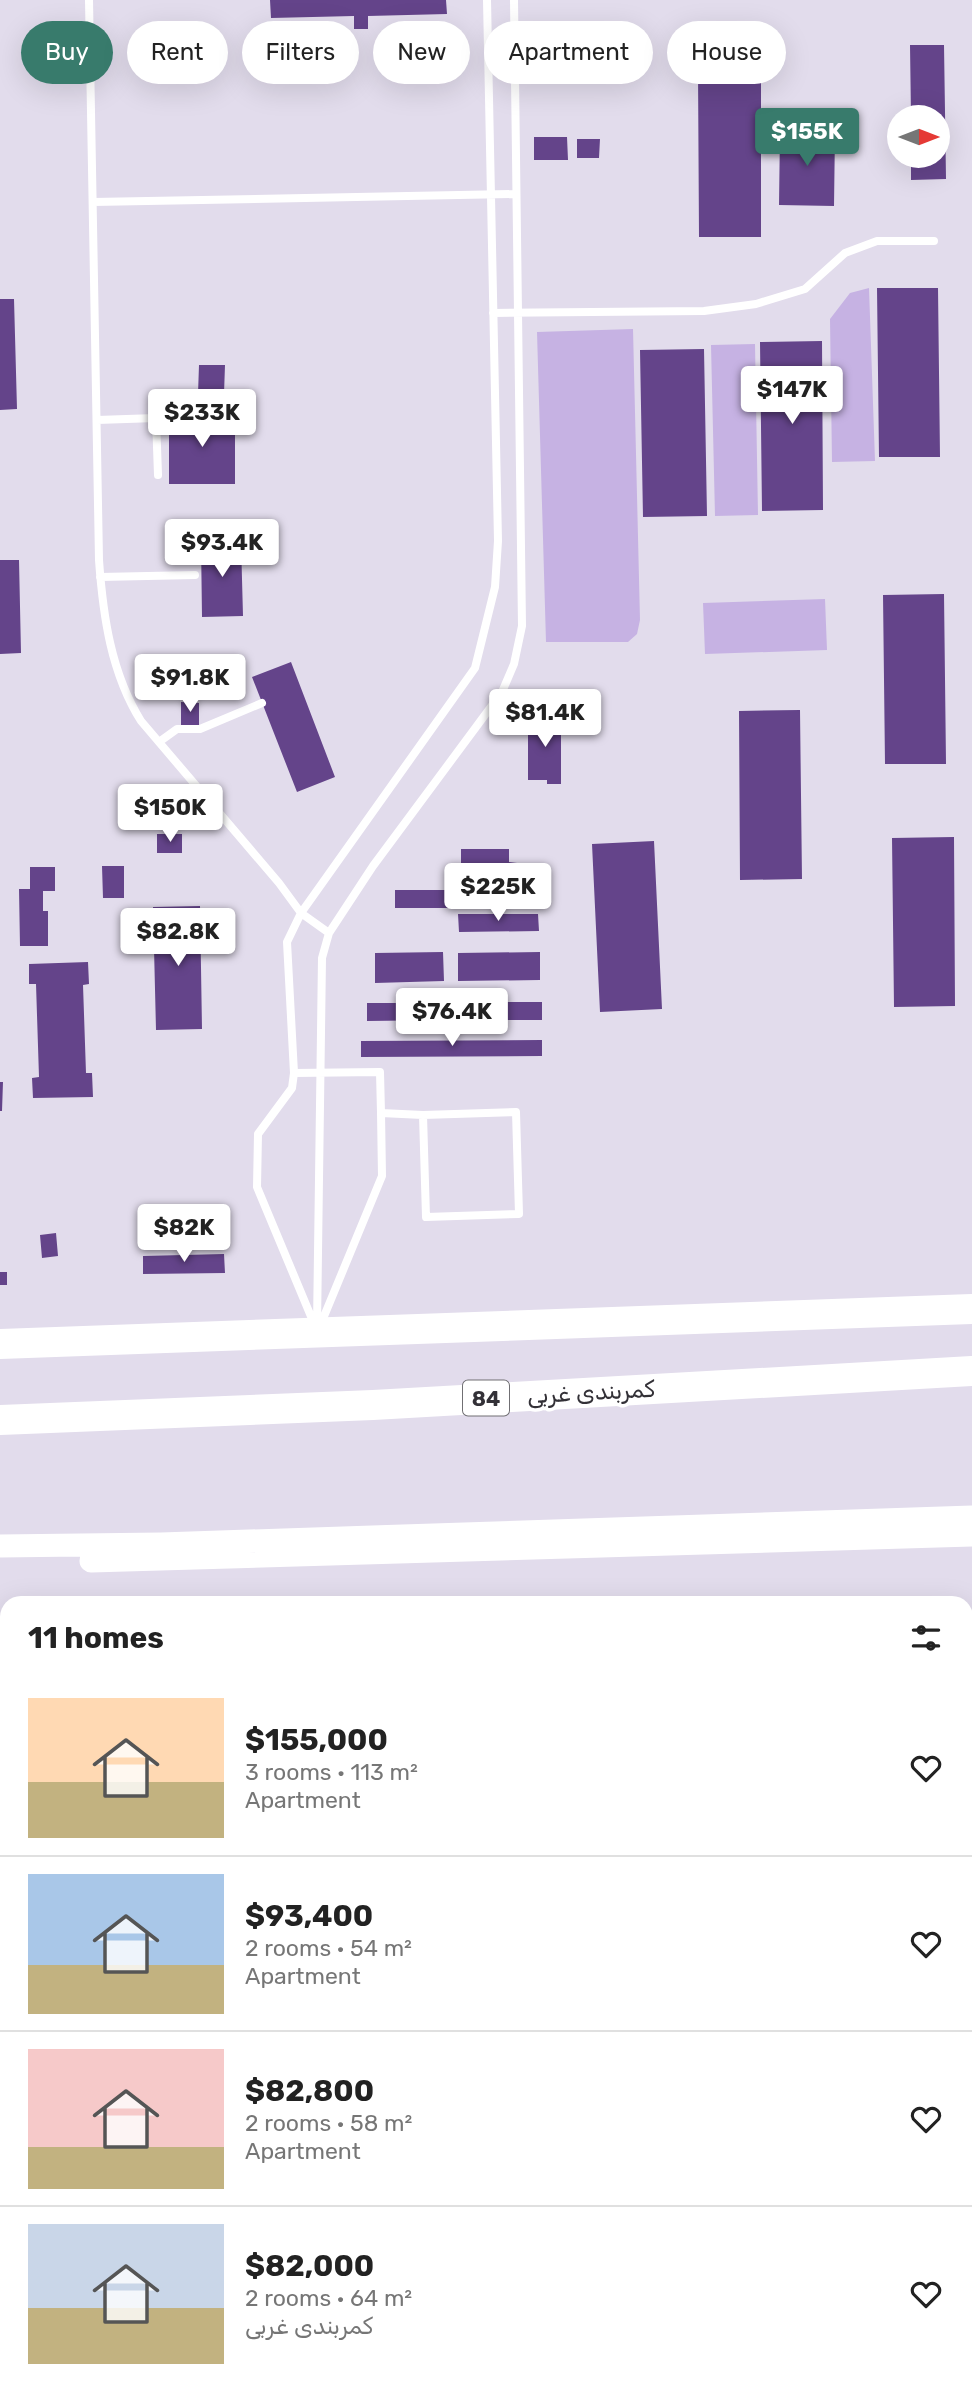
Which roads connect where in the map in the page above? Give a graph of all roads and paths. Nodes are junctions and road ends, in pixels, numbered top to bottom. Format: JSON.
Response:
{"nodes":[{"id":1,"x":89,"y":0,"type":"edge"},
{"id":2,"x":487,"y":0,"type":"edge"},
{"id":3,"x":514,"y":0,"type":"edge"},
{"id":4,"x":516,"y":194,"type":"junction"},
{"id":5,"x":491,"y":195,"type":"junction"},
{"id":6,"x":93,"y":202,"type":"junction"},
{"id":7,"x":934,"y":241,"type":"dead end"},
{"id":8,"x":494,"y":313,"type":"junction"},
{"id":9,"x":518,"y":313,"type":"junction"},
{"id":10,"x":97,"y":420,"type":"junction"},
{"id":11,"x":158,"y":475,"type":"dead end"},
{"id":12,"x":195,"y":575,"type":"dead end"},
{"id":13,"x":100,"y":577,"type":"junction"},
{"id":14,"x":262,"y":703,"type":"dead end"},
{"id":15,"x":159,"y":743,"type":"junction"},
{"id":16,"x":301,"y":913,"type":"junction"},
{"id":17,"x":329,"y":933,"type":"junction"},
{"id":18,"x":294,"y":1073,"type":"junction"},
{"id":19,"x":319,"y":1073,"type":"junction"},
{"id":20,"x":381,"y":1113,"type":"junction"},
{"id":21,"x":423,"y":1115,"type":"junction"},
{"id":22,"x":972,"y":1309,"type":"edge"},
{"id":23,"x":317,"y":1332,"type":"junction"},
{"id":24,"x":0,"y":1343,"type":"edge"},
{"id":25,"x":972,"y":1371,"type":"edge"},
{"id":26,"x":0,"y":1420,"type":"edge"},
{"id":27,"x":972,"y":1517,"type":"edge"},
{"id":28,"x":972,"y":1535,"type":"edge"},
{"id":29,"x":0,"y":1546,"type":"edge"},
{"id":30,"x":0,"y":1562,"type":"edge"}],
"edges":[{"from":1,"to":6,"type":"lane"},
{"from":2,"to":5,"type":"lane"},
{"from":3,"to":4,"type":"lane"},
{"from":4,"to":5,"type":"lane"},
{"from":4,"to":9,"type":"lane"},
{"from":5,"to":6,"type":"lane"},
{"from":5,"to":8,"type":"lane"},
{"from":6,"to":10,"type":"lane"},
{"from":7,"to":9,"type":"lane"},
{"from":8,"to":9,"type":"lane"},
{"from":8,"to":16,"type":"lane"},
{"from":9,"to":17,"type":"lane"},
{"from":10,"to":11,"type":"lane"},
{"from":10,"to":13,"type":"lane"},
{"from":12,"to":13,"type":"lane"},
{"from":13,"to":15,"type":"lane"},
{"from":14,"to":15,"type":"lane"},
{"from":15,"to":16,"type":"lane"},
{"from":16,"to":17,"type":"lane"},
{"from":16,"to":18,"type":"lane"},
{"from":17,"to":19,"type":"lane"},
{"from":18,"to":19,"type":"lane"},
{"from":18,"to":23,"type":"lane"},
{"from":19,"to":20,"type":"lane"},
{"from":19,"to":23,"type":"lane"},
{"from":20,"to":21,"type":"lane"},
{"from":20,"to":23,"type":"lane"},
{"from":21,"to":21,"type":"lane"},
{"from":22,"to":23,"type":"highway"},
{"from":23,"to":24,"type":"highway"},
{"from":25,"to":26,"type":"highway","name":"کمربندی غربی","number":"84"},
{"from":27,"to":29,"type":"street"},
{"from":28,"to":30,"type":"street"}]}
